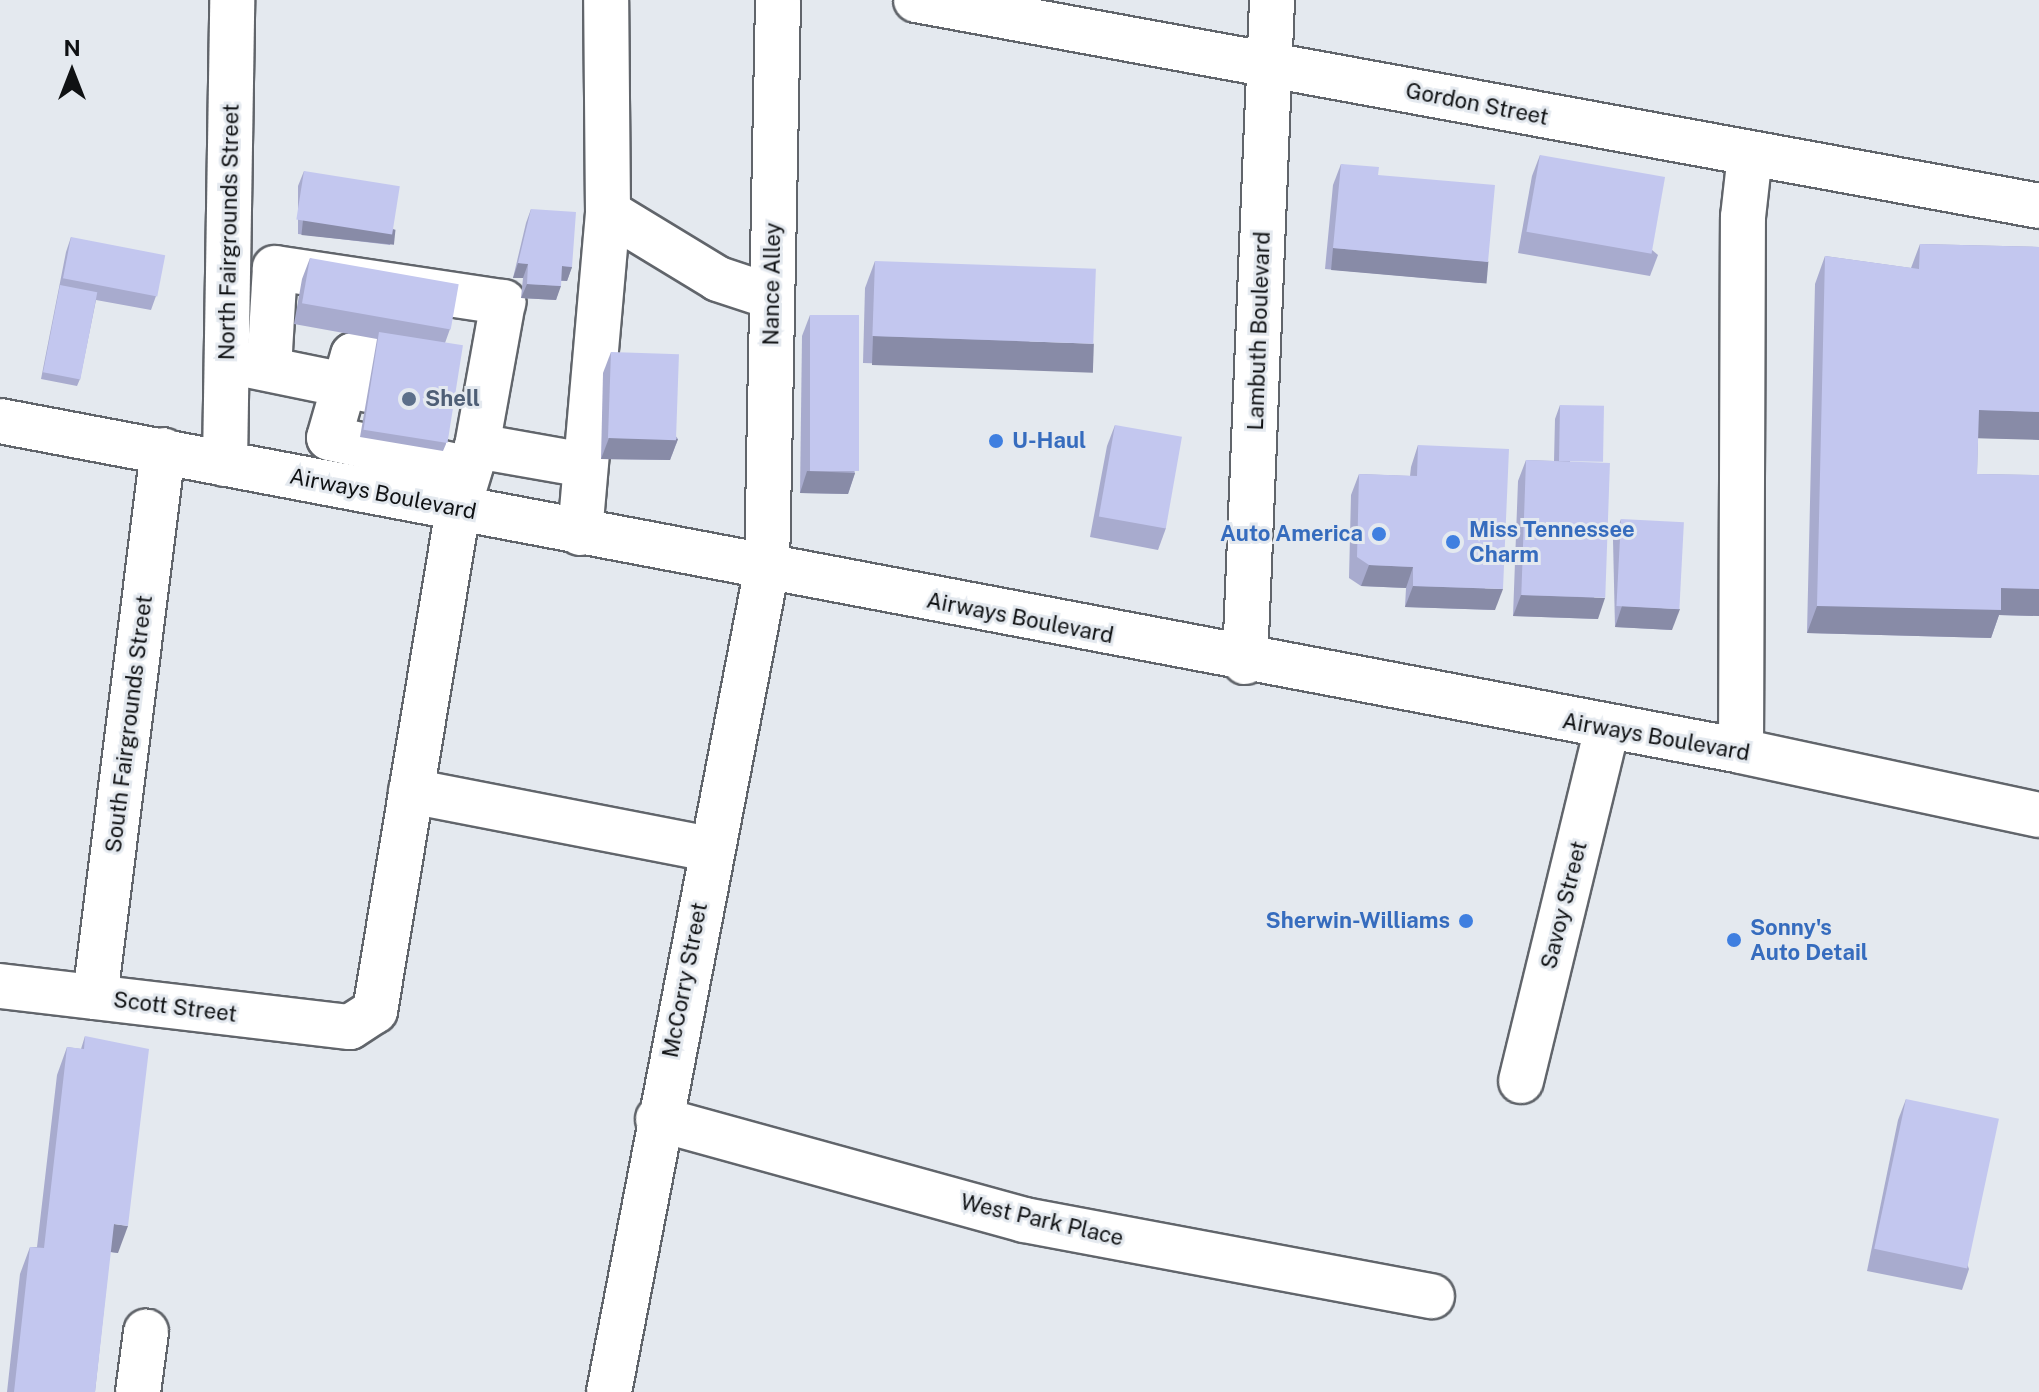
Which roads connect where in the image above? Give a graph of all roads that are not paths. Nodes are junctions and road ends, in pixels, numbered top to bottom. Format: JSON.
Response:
{"nodes":[{"id":1,"x":232,"y":0,"type":"edge"},
{"id":2,"x":606,"y":0,"type":"edge"},
{"id":3,"x":778,"y":0,"type":"edge"},
{"id":4,"x":916,"y":0,"type":"edge"},
{"id":5,"x":1272,"y":0,"type":"edge"},
{"id":6,"x":1270,"y":65,"type":"junction"},
{"id":7,"x":1750,"y":155,"type":"junction"},
{"id":8,"x":2039,"y":206,"type":"edge"},
{"id":9,"x":608,"y":212,"type":"junction"},
{"id":10,"x":772,"y":297,"type":"junction"},
{"id":11,"x":227,"y":362,"type":"junction"},
{"id":12,"x":269,"y":368,"type":"junction"},
{"id":13,"x":0,"y":421,"type":"edge"},
{"id":14,"x":469,"y":430,"type":"junction"},
{"id":15,"x":329,"y":438,"type":"junction"},
{"id":16,"x":163,"y":450,"type":"junction"},
{"id":17,"x":225,"y":464,"type":"junction"},
{"id":18,"x":585,"y":465,"type":"junction"},
{"id":19,"x":317,"y":482,"type":"junction"},
{"id":20,"x":580,"y":533,"type":"junction"},
{"id":21,"x":767,"y":568,"type":"junction"},
{"id":22,"x":1245,"y":662,"type":"junction"},
{"id":23,"x":1607,"y":729,"type":"junction"},
{"id":24,"x":1741,"y":751,"type":"junction"},
{"id":25,"x":411,"y":791,"type":"junction"},
{"id":26,"x":2039,"y":815,"type":"edge"},
{"id":27,"x":710,"y":849,"type":"junction"},
{"id":28,"x":0,"y":986,"type":"edge"},
{"id":29,"x":95,"y":997,"type":"junction"},
{"id":30,"x":1521,"y":1081,"type":"dead end"},
{"id":31,"x":658,"y":1119,"type":"junction"},
{"id":32,"x":1432,"y":1296,"type":"dead end"},
{"id":33,"x":146,"y":1332,"type":"dead end"},
{"id":34,"x":138,"y":1392,"type":"edge"},
{"id":35,"x":609,"y":1392,"type":"edge"}],
"edges":[{"from":1,"to":11,"type":"street","name":"North Fairgrounds Street"},
{"from":2,"to":9,"type":"street"},
{"from":3,"to":10,"type":"street","name":"Nance Alley"},
{"from":4,"to":6,"type":"street","name":"Gordon Street"},
{"from":5,"to":6,"type":"street","name":"Lambuth Boulevard"},
{"from":6,"to":7,"type":"street","name":"Gordon Street"},
{"from":6,"to":22,"type":"street","name":"Lambuth Boulevard"},
{"from":7,"to":8,"type":"street","name":"Gordon Street"},
{"from":7,"to":24,"type":"street"},
{"from":9,"to":10,"type":"street"},
{"from":9,"to":18,"type":"street"},
{"from":10,"to":21,"type":"street","name":"Nance Alley"},
{"from":11,"to":12,"type":"street"},
{"from":11,"to":17,"type":"street","name":"North Fairgrounds Street"},
{"from":12,"to":14,"type":"street"},
{"from":12,"to":15,"type":"street"},
{"from":13,"to":16,"type":"street","name":"Airways Boulevard"},
{"from":14,"to":15,"type":"street"},
{"from":14,"to":18,"type":"street"},
{"from":14,"to":19,"type":"street","name":"Airways Boulevard"},
{"from":14,"to":20,"type":"street","name":"Airways Boulevard"},
{"from":14,"to":25,"type":"street"},
{"from":15,"to":19,"type":"street"},
{"from":16,"to":17,"type":"street","name":"Airways Boulevard"},
{"from":16,"to":29,"type":"street","name":"South Fairgrounds Street"},
{"from":17,"to":19,"type":"street","name":"Airways Boulevard"},
{"from":18,"to":20,"type":"street"},
{"from":20,"to":21,"type":"street","name":"Airways Boulevard"},
{"from":21,"to":22,"type":"street","name":"Airways Boulevard"},
{"from":21,"to":27,"type":"street","name":"McCorry Street"},
{"from":22,"to":23,"type":"street","name":"Airways Boulevard"},
{"from":23,"to":24,"type":"street","name":"Airways Boulevard"},
{"from":23,"to":30,"type":"street","name":"Savoy Street"},
{"from":24,"to":26,"type":"street","name":"Airways Boulevard"},
{"from":25,"to":27,"type":"street"},
{"from":25,"to":29,"type":"street","name":"Scott Street"},
{"from":27,"to":31,"type":"street","name":"McCorry Street"},
{"from":28,"to":29,"type":"street","name":"Scott Street"},
{"from":31,"to":32,"type":"street","name":"West Park Place"},
{"from":31,"to":35,"type":"street","name":"McCorry Street"},
{"from":33,"to":34,"type":"street"}]}
